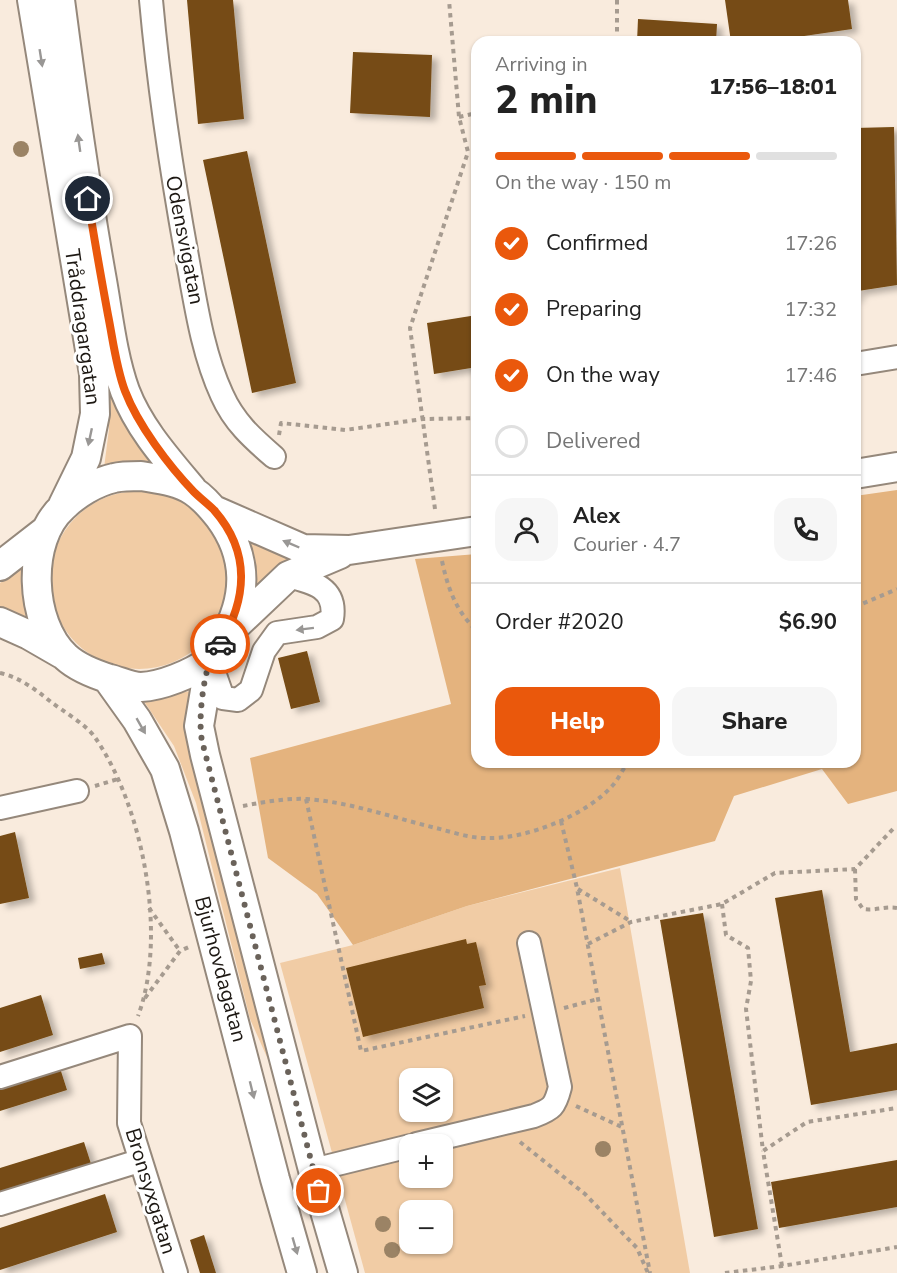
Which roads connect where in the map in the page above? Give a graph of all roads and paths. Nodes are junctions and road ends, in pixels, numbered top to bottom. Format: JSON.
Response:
{"nodes":[{"id":1,"x":32,"y":0,"type":"edge"},
{"id":2,"x":60,"y":0,"type":"edge"},
{"id":3,"x":151,"y":0,"type":"edge"},
{"id":4,"x":449,"y":0,"type":"edge"},
{"id":5,"x":617,"y":0,"type":"edge"},
{"id":6,"x":617,"y":36,"type":"edge"},
{"id":7,"x":471,"y":114,"type":"edge"},
{"id":8,"x":459,"y":117,"type":"junction"},
{"id":9,"x":897,"y":357,"type":"edge"},
{"id":10,"x":861,"y":363,"type":"edge"},
{"id":11,"x":471,"y":418,"type":"edge"},
{"id":12,"x":423,"y":420,"type":"junction"},
{"id":13,"x":274,"y":457,"type":"joint"},
{"id":14,"x":897,"y":467,"type":"edge"},
{"id":15,"x":861,"y":473,"type":"edge"},
{"id":16,"x":193,"y":491,"type":"junction"},
{"id":17,"x":62,"y":507,"type":"junction"},
{"id":18,"x":435,"y":509,"type":"dead end"},
{"id":19,"x":214,"y":510,"type":"junction"},
{"id":20,"x":45,"y":531,"type":"junction"},
{"id":21,"x":471,"y":532,"type":"edge"},
{"id":22,"x":349,"y":550,"type":"junction"},
{"id":23,"x":442,"y":561,"type":"dead end"},
{"id":24,"x":0,"y":566,"type":"edge"},
{"id":25,"x":288,"y":576,"type":"junction"},
{"id":26,"x":897,"y":589,"type":"edge"},
{"id":27,"x":861,"y":604,"type":"edge"},
{"id":28,"x":0,"y":622,"type":"edge"},
{"id":29,"x":471,"y":624,"type":"edge"},
{"id":30,"x":226,"y":634,"type":"junction"},
{"id":31,"x":65,"y":656,"type":"junction"},
{"id":32,"x":210,"y":661,"type":"junction"},
{"id":33,"x":0,"y":673,"type":"edge"},
{"id":34,"x":107,"y":678,"type":"junction"},
{"id":35,"x":624,"y":768,"type":"edge"},
{"id":36,"x":77,"y":791,"type":"dead end"},
{"id":37,"x":306,"y":799,"type":"junction"},
{"id":38,"x":0,"y":808,"type":"edge"},
{"id":39,"x":234,"y":808,"type":"dead end"},
{"id":40,"x":561,"y":821,"type":"junction"},
{"id":41,"x":897,"y":828,"type":"edge"},
{"id":42,"x":855,"y":869,"type":"junction"},
{"id":43,"x":577,"y":888,"type":"junction"},
{"id":44,"x":722,"y":904,"type":"junction"},
{"id":45,"x":149,"y":908,"type":"junction"},
{"id":46,"x":897,"y":908,"type":"edge"},
{"id":47,"x":631,"y":922,"type":"junction"},
{"id":48,"x":529,"y":944,"type":"dead end"},
{"id":49,"x":588,"y":944,"type":"junction"},
{"id":50,"x":192,"y":945,"type":"dead end"},
{"id":51,"x":180,"y":951,"type":"junction"},
{"id":52,"x":145,"y":999,"type":"junction"},
{"id":53,"x":598,"y":999,"type":"junction"},
{"id":54,"x":544,"y":1012,"type":"junction"},
{"id":55,"x":130,"y":1036,"type":"junction"},
{"id":56,"x":0,"y":1077,"type":"edge"},
{"id":57,"x":557,"y":1100,"type":"junction"},
{"id":58,"x":897,"y":1108,"type":"edge"},
{"id":59,"x":498,"y":1125,"type":"junction"},
{"id":60,"x":624,"y":1128,"type":"junction"},
{"id":61,"x":453,"y":1136,"type":"edge"},
{"id":62,"x":399,"y":1149,"type":"edge"},
{"id":63,"x":764,"y":1151,"type":"junction"},
{"id":64,"x":140,"y":1161,"type":"junction"},
{"id":65,"x":313,"y":1170,"type":"junction"},
{"id":66,"x":275,"y":1179,"type":"junction"},
{"id":67,"x":0,"y":1204,"type":"edge"},
{"id":68,"x":897,"y":1247,"type":"edge"},
{"id":69,"x":782,"y":1266,"type":"junction"},
{"id":70,"x":176,"y":1273,"type":"edge"},
{"id":71,"x":302,"y":1273,"type":"edge"},
{"id":72,"x":343,"y":1273,"type":"edge"},
{"id":73,"x":649,"y":1273,"type":"edge"},
{"id":74,"x":725,"y":1273,"type":"edge"}],
"edges":[{"from":1,"to":17,"type":"main road","name":"Tråddragargatan","one_way":true},
{"from":16,"to":2,"type":"main road","name":"Tråddragargatan","one_way":true},
{"from":3,"to":13,"type":"street","name":"Odensvigatan"},
{"from":4,"to":8,"type":"path"},
{"from":5,"to":6,"type":"path"},
{"from":7,"to":8,"type":"path"},
{"from":8,"to":12,"type":"path"},
{"from":9,"to":10,"type":"street"},
{"from":11,"to":12,"type":"path"},
{"from":12,"to":13,"type":"path"},
{"from":12,"to":18,"type":"path"},
{"from":14,"to":15,"type":"main road"},
{"from":16,"to":17,"type":"main road"},
{"from":16,"to":19,"type":"main road"},
{"from":17,"to":20,"type":"main road"},
{"from":22,"to":19,"type":"main road","one_way":true},
{"from":19,"to":30,"type":"main road"},
{"from":20,"to":24,"type":"main road"},
{"from":20,"to":31,"type":"main road"},
{"from":21,"to":22,"type":"main road"},
{"from":22,"to":25,"type":"main road"},
{"from":23,"to":29,"type":"path"},
{"from":25,"to":30,"type":"main road"},
{"from":25,"to":32,"type":"street","one_way":true},
{"from":26,"to":27,"type":"path"},
{"from":28,"to":31,"type":"main road"},
{"from":30,"to":32,"type":"main road"},
{"from":31,"to":34,"type":"main road"},
{"from":32,"to":34,"type":"main road"},
{"from":32,"to":65,"type":"main road","name":"Bjurhovdagatan"},
{"from":33,"to":45,"type":"path"},
{"from":34,"to":66,"type":"main road","name":"Bjurhovdagatan","one_way":true},
{"from":35,"to":40,"type":"path"},
{"from":36,"to":38,"type":"street"},
{"from":37,"to":39,"type":"path"},
{"from":37,"to":40,"type":"path"},
{"from":37,"to":54,"type":"path"},
{"from":40,"to":43,"type":"path"},
{"from":41,"to":42,"type":"path"},
{"from":42,"to":44,"type":"path"},
{"from":42,"to":46,"type":"path"},
{"from":43,"to":47,"type":"path"},
{"from":43,"to":49,"type":"path"},
{"from":44,"to":47,"type":"path"},
{"from":44,"to":63,"type":"path"},
{"from":45,"to":51,"type":"path"},
{"from":45,"to":52,"type":"path"},
{"from":47,"to":49,"type":"path"},
{"from":48,"to":54,"type":"street"},
{"from":49,"to":53,"type":"path"},
{"from":50,"to":51,"type":"path"},
{"from":51,"to":52,"type":"path"},
{"from":52,"to":55,"type":"path"},
{"from":53,"to":54,"type":"path"},
{"from":53,"to":60,"type":"path"},
{"from":54,"to":57,"type":"street"},
{"from":55,"to":56,"type":"street"},
{"from":55,"to":64,"type":"street","name":"Bronsyxgatan"},
{"from":57,"to":59,"type":"street"},
{"from":57,"to":60,"type":"path"},
{"from":58,"to":63,"type":"path"},
{"from":59,"to":61,"type":"street"},
{"from":59,"to":73,"type":"path"},
{"from":60,"to":73,"type":"path"},
{"from":62,"to":65,"type":"street"},
{"from":63,"to":69,"type":"path"},
{"from":64,"to":67,"type":"street"},
{"from":64,"to":70,"type":"street","name":"Bronsyxgatan"},
{"from":65,"to":66,"type":"main road"},
{"from":65,"to":72,"type":"main road","name":"Bjurhovdagatan"},
{"from":66,"to":71,"type":"main road","name":"Bjurhovdagatan","one_way":true},
{"from":68,"to":69,"type":"path"},
{"from":69,"to":74,"type":"path"}]}
